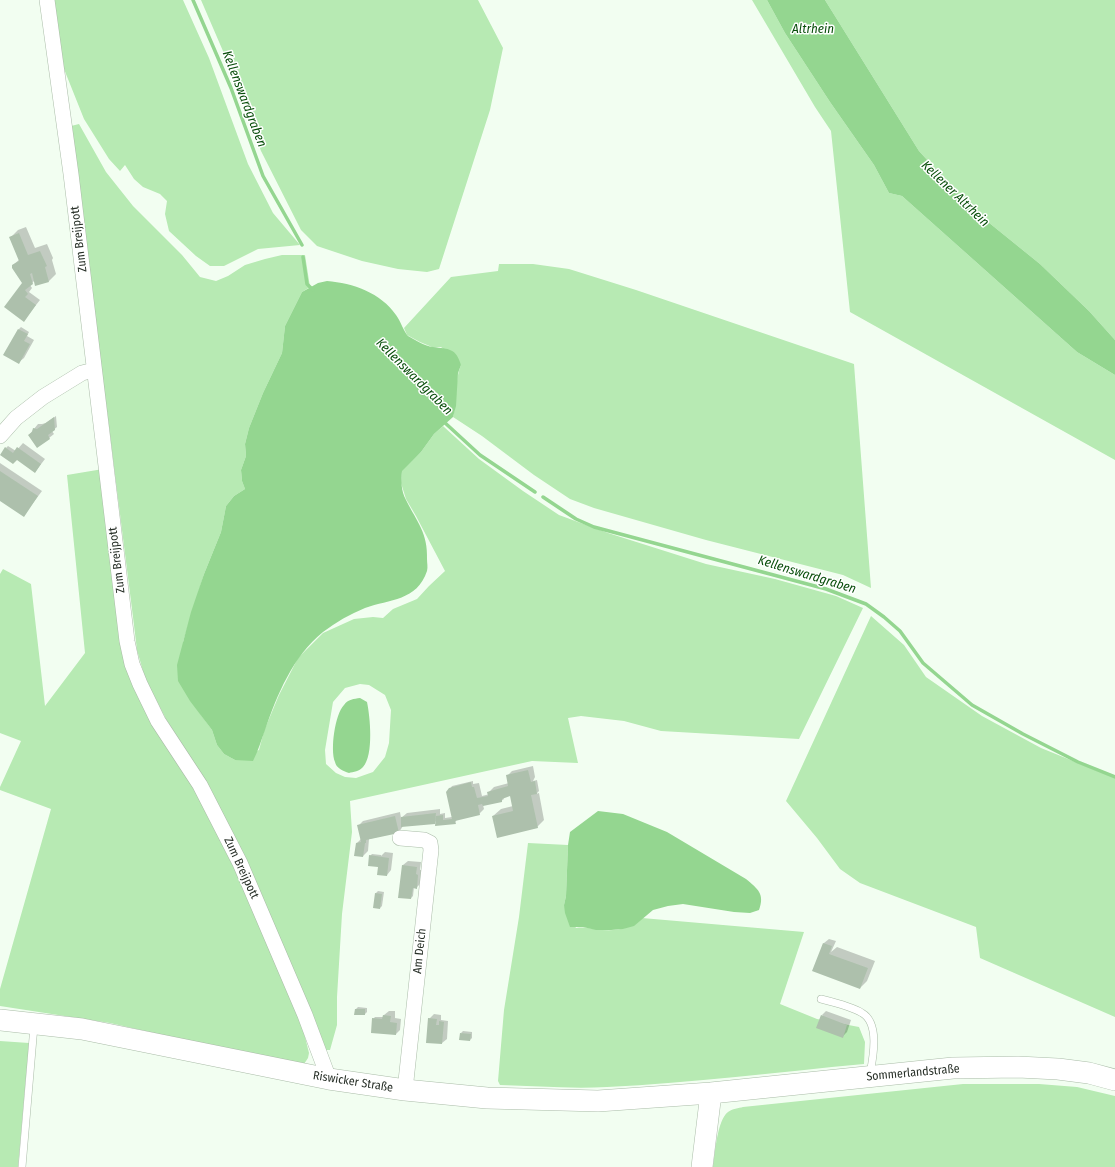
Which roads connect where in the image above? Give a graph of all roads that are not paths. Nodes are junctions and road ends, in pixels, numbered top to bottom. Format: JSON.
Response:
{"nodes":[{"id":1,"x":47,"y":0,"type":"edge"},
{"id":2,"x":94,"y":370,"type":"junction"},
{"id":3,"x":0,"y":436,"type":"edge"},
{"id":4,"x":400,"y":838,"type":"dead end"},
{"id":5,"x":821,"y":998,"type":"dead end"},
{"id":6,"x":0,"y":1020,"type":"edge"},
{"id":7,"x":34,"y":1024,"type":"junction"},
{"id":8,"x":869,"y":1076,"type":"junction"},
{"id":9,"x":329,"y":1079,"type":"junction"},
{"id":10,"x":1115,"y":1080,"type":"edge"},
{"id":11,"x":405,"y":1090,"type":"junction"},
{"id":12,"x":711,"y":1093,"type":"junction"},
{"id":13,"x":22,"y":1167,"type":"edge"},
{"id":14,"x":702,"y":1167,"type":"edge"}],
"edges":[{"from":1,"to":2,"type":"street","name":"Zum Breijpott"},
{"from":2,"to":3,"type":"street"},
{"from":2,"to":9,"type":"street","name":"Zum Breijpott"},
{"from":4,"to":11,"type":"street","name":"Am Deich"},
{"from":5,"to":8,"type":"lane"},
{"from":6,"to":7,"type":"street","name":"Riswicker Straße"},
{"from":7,"to":9,"type":"street","name":"Riswicker Straße"},
{"from":7,"to":13,"type":"lane"},
{"from":8,"to":10,"type":"street","name":"Sommerlandstraße"},
{"from":8,"to":12,"type":"street","name":"Sommerlandstraße"},
{"from":9,"to":11,"type":"street","name":"Riswicker Straße"},
{"from":11,"to":12,"type":"street","name":"Riswicker Straße"},
{"from":12,"to":14,"type":"street"}]}
